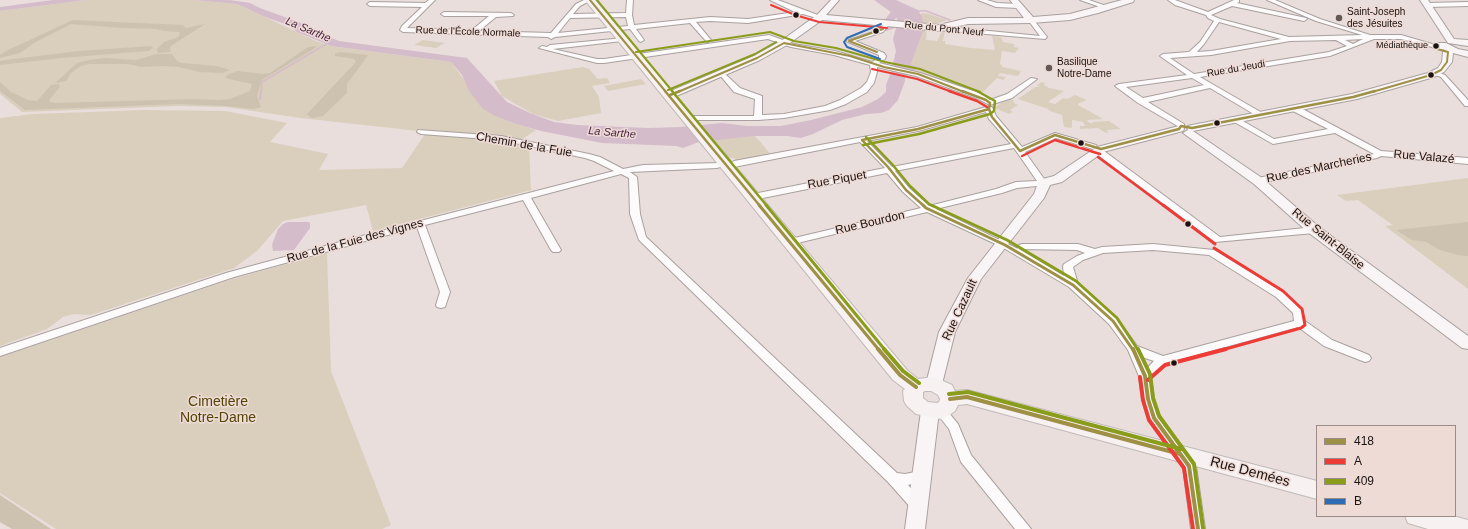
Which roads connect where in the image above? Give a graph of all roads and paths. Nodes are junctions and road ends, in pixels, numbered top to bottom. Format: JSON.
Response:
{"nodes":[{"id":1,"x":432,"y":0,"type":"edge"},
{"id":2,"x":589,"y":0,"type":"edge"},
{"id":3,"x":630,"y":0,"type":"edge"},
{"id":4,"x":773,"y":0,"type":"edge"},
{"id":5,"x":835,"y":0,"type":"edge"},
{"id":6,"x":981,"y":0,"type":"edge"},
{"id":7,"x":1083,"y":0,"type":"edge"},
{"id":8,"x":1130,"y":0,"type":"edge"},
{"id":9,"x":1171,"y":0,"type":"edge"},
{"id":10,"x":1224,"y":0,"type":"edge"},
{"id":11,"x":1270,"y":0,"type":"edge"},
{"id":12,"x":1462,"y":0,"type":"edge"},
{"id":13,"x":1017,"y":1,"type":"edge"},
{"id":14,"x":1235,"y":2,"type":"edge"},
{"id":15,"x":1426,"y":2,"type":"edge"},
{"id":16,"x":1468,"y":3,"type":"edge"},
{"id":17,"x":370,"y":4,"type":"dead end"},
{"id":18,"x":427,"y":5,"type":"junction"},
{"id":19,"x":1106,"y":7,"type":"junction"},
{"id":20,"x":804,"y":12,"type":"junction"},
{"id":21,"x":444,"y":14,"type":"dead end"},
{"id":22,"x":629,"y":14,"type":"junction"},
{"id":23,"x":1208,"y":14,"type":"junction"},
{"id":24,"x":494,"y":15,"type":"junction"},
{"id":25,"x":511,"y":15,"type":"dead end"},
{"id":26,"x":568,"y":16,"type":"junction"},
{"id":27,"x":602,"y":16,"type":"junction"},
{"id":28,"x":820,"y":17,"type":"junction"},
{"id":29,"x":1032,"y":20,"type":"junction"},
{"id":30,"x":1218,"y":20,"type":"junction"},
{"id":31,"x":1316,"y":20,"type":"junction"},
{"id":32,"x":692,"y":22,"type":"junction"},
{"id":33,"x":888,"y":26,"type":"junction"},
{"id":34,"x":632,"y":28,"type":"junction"},
{"id":35,"x":939,"y":28,"type":"junction"},
{"id":36,"x":615,"y":30,"type":"junction"},
{"id":37,"x":474,"y":32,"type":"junction"},
{"id":38,"x":554,"y":35,"type":"junction"},
{"id":39,"x":1373,"y":37,"type":"junction"},
{"id":40,"x":1337,"y":38,"type":"junction"},
{"id":41,"x":622,"y":39,"type":"junction"},
{"id":42,"x":1290,"y":39,"type":"junction"},
{"id":43,"x":641,"y":40,"type":"dead end"},
{"id":44,"x":708,"y":40,"type":"dead end"},
{"id":45,"x":784,"y":43,"type":"junction"},
{"id":46,"x":1468,"y":43,"type":"edge"},
{"id":47,"x":1353,"y":46,"type":"junction"},
{"id":48,"x":1447,"y":47,"type":"junction"},
{"id":49,"x":542,"y":48,"type":"junction"},
{"id":50,"x":1192,"y":53,"type":"junction"},
{"id":51,"x":1468,"y":54,"type":"edge"},
{"id":52,"x":637,"y":57,"type":"junction"},
{"id":53,"x":873,"y":64,"type":"junction"},
{"id":54,"x":1438,"y":71,"type":"junction"},
{"id":55,"x":721,"y":73,"type":"junction"},
{"id":56,"x":1193,"y":76,"type":"junction"},
{"id":57,"x":1033,"y":79,"type":"dead end"},
{"id":58,"x":1211,"y":86,"type":"junction"},
{"id":59,"x":670,"y":95,"type":"junction"},
{"id":60,"x":1141,"y":101,"type":"junction"},
{"id":61,"x":1468,"y":104,"type":"edge"},
{"id":62,"x":989,"y":106,"type":"junction"},
{"id":63,"x":1294,"y":108,"type":"junction"},
{"id":64,"x":1260,"y":114,"type":"junction"},
{"id":65,"x":758,"y":118,"type":"junction"},
{"id":66,"x":1233,"y":119,"type":"junction"},
{"id":67,"x":692,"y":121,"type":"junction"},
{"id":68,"x":1185,"y":129,"type":"junction"},
{"id":69,"x":1336,"y":130,"type":"junction"},
{"id":70,"x":421,"y":132,"type":"dead end"},
{"id":71,"x":862,"y":140,"type":"junction"},
{"id":72,"x":1018,"y":148,"type":"junction"},
{"id":73,"x":1098,"y":150,"type":"junction"},
{"id":74,"x":1379,"y":153,"type":"junction"},
{"id":75,"x":1468,"y":161,"type":"edge"},
{"id":76,"x":734,"y":164,"type":"dead end"},
{"id":77,"x":717,"y":165,"type":"dead end"},
{"id":78,"x":890,"y":170,"type":"junction"},
{"id":79,"x":623,"y":171,"type":"junction"},
{"id":80,"x":1258,"y":181,"type":"junction"},
{"id":81,"x":1043,"y":183,"type":"junction"},
{"id":82,"x":526,"y":196,"type":"junction"},
{"id":83,"x":753,"y":197,"type":"junction"},
{"id":84,"x":926,"y":208,"type":"junction"},
{"id":85,"x":420,"y":224,"type":"junction"},
{"id":86,"x":1314,"y":230,"type":"junction"},
{"id":87,"x":1218,"y":240,"type":"junction"},
{"id":88,"x":789,"y":242,"type":"junction"},
{"id":89,"x":1001,"y":243,"type":"junction"},
{"id":90,"x":1022,"y":247,"type":"dead end"},
{"id":91,"x":556,"y":250,"type":"dead end"},
{"id":92,"x":1094,"y":252,"type":"junction"},
{"id":93,"x":1212,"y":252,"type":"junction"},
{"id":94,"x":1041,"y":266,"type":"junction"},
{"id":95,"x":1068,"y":266,"type":"junction"},
{"id":96,"x":1073,"y":285,"type":"junction"},
{"id":97,"x":441,"y":305,"type":"dead end"},
{"id":98,"x":1300,"y":323,"type":"junction"},
{"id":99,"x":1468,"y":344,"type":"edge"},
{"id":100,"x":1133,"y":349,"type":"junction"},
{"id":101,"x":0,"y":352,"type":"edge"},
{"id":102,"x":1365,"y":358,"type":"dead end"},
{"id":103,"x":1163,"y":360,"type":"junction"},
{"id":104,"x":1145,"y":376,"type":"junction"},
{"id":105,"x":925,"y":386,"type":"junction"},
{"id":106,"x":940,"y":407,"type":"junction"},
{"id":107,"x":1180,"y":454,"type":"junction"},
{"id":108,"x":920,"y":477,"type":"junction"},
{"id":109,"x":893,"y":478,"type":"junction"},
{"id":110,"x":1316,"y":490,"type":"edge"},
{"id":111,"x":917,"y":505,"type":"junction"},
{"id":112,"x":1420,"y":517,"type":"edge"},
{"id":113,"x":915,"y":529,"type":"edge"},
{"id":114,"x":1024,"y":529,"type":"edge"},
{"id":115,"x":1198,"y":529,"type":"edge"},
{"id":116,"x":1465,"y":529,"type":"edge"}],
"edges":[{"from":1,"to":18,"type":"street","name":"Rue de l'École Normale"},
{"from":2,"to":26,"type":"street"},
{"from":2,"to":27,"type":"main road"},
{"from":3,"to":22,"type":"street"},
{"from":4,"to":20,"type":"street"},
{"from":5,"to":28,"type":"street"},
{"from":6,"to":13,"type":"street"},
{"from":7,"to":19,"type":"street"},
{"from":8,"to":19,"type":"street"},
{"from":9,"to":23,"type":"street"},
{"from":10,"to":14,"type":"street"},
{"from":11,"to":31,"type":"street"},
{"from":12,"to":16,"type":"street"},
{"from":13,"to":29,"type":"street"},
{"from":14,"to":23,"type":"street"},
{"from":14,"to":31,"type":"street"},
{"from":15,"to":16,"type":"street"},
{"from":15,"to":48,"type":"street"},
{"from":17,"to":18,"type":"street"},
{"from":18,"to":37,"type":"street","name":"Rue de l'École Normale"},
{"from":19,"to":29,"type":"street"},
{"from":20,"to":28,"type":"street"},
{"from":20,"to":32,"type":"street","name":"Rue de l'École Normale"},
{"from":21,"to":24,"type":"street"},
{"from":22,"to":27,"type":"street"},
{"from":22,"to":34,"type":"street"},
{"from":23,"to":30,"type":"street"},
{"from":24,"to":25,"type":"street"},
{"from":24,"to":37,"type":"street"},
{"from":26,"to":27,"type":"street"},
{"from":26,"to":38,"type":"street"},
{"from":27,"to":36,"type":"main road"},
{"from":28,"to":33,"type":"street","name":"Rue du Pont Neuf"},
{"from":28,"to":45,"type":"street"},
{"from":29,"to":35,"type":"street"},
{"from":29,"to":35,"type":"street","name":"Rue du Pont Neuf"},
{"from":30,"to":42,"type":"street"},
{"from":30,"to":50,"type":"street"},
{"from":31,"to":39,"type":"street"},
{"from":32,"to":34,"type":"street","name":"Rue de l'École Normale"},
{"from":32,"to":44,"type":"street"},
{"from":33,"to":35,"type":"street","name":"Rue du Pont Neuf"},
{"from":33,"to":53,"type":"street"},
{"from":34,"to":36,"type":"street","name":"Rue de l'École Normale"},
{"from":34,"to":43,"type":"street"},
{"from":36,"to":38,"type":"street","name":"Rue de l'École Normale"},
{"from":36,"to":41,"type":"main road"},
{"from":37,"to":38,"type":"street","name":"Rue de l'École Normale"},
{"from":38,"to":49,"type":"street"},
{"from":39,"to":40,"type":"street"},
{"from":39,"to":47,"type":"street","name":"Rue du Jeudi"},
{"from":39,"to":48,"type":"street"},
{"from":40,"to":42,"type":"street"},
{"from":40,"to":47,"type":"street"},
{"from":41,"to":49,"type":"street"},
{"from":41,"to":52,"type":"main road"},
{"from":42,"to":50,"type":"street"},
{"from":45,"to":52,"type":"street"},
{"from":45,"to":53,"type":"street"},
{"from":45,"to":55,"type":"street"},
{"from":46,"to":48,"type":"street"},
{"from":47,"to":56,"type":"street","name":"Rue du Jeudi"},
{"from":48,"to":51,"type":"street"},
{"from":48,"to":54,"type":"street"},
{"from":49,"to":52,"type":"street"},
{"from":50,"to":56,"type":"street"},
{"from":52,"to":59,"type":"main road"},
{"from":53,"to":62,"type":"street"},
{"from":53,"to":65,"type":"street"},
{"from":54,"to":61,"type":"street"},
{"from":54,"to":63,"type":"street"},
{"from":55,"to":59,"type":"street"},
{"from":55,"to":65,"type":"street"},
{"from":56,"to":58,"type":"street"},
{"from":56,"to":60,"type":"street","name":"Rue du Jeudi"},
{"from":57,"to":62,"type":"street"},
{"from":58,"to":60,"type":"street"},
{"from":58,"to":64,"type":"street"},
{"from":59,"to":67,"type":"main road"},
{"from":60,"to":68,"type":"street"},
{"from":62,"to":71,"type":"street"},
{"from":62,"to":72,"type":"street"},
{"from":63,"to":64,"type":"street"},
{"from":63,"to":69,"type":"street"},
{"from":64,"to":66,"type":"street"},
{"from":65,"to":67,"type":"street"},
{"from":66,"to":68,"type":"street"},
{"from":66,"to":69,"type":"street"},
{"from":67,"to":83,"type":"main road"},
{"from":68,"to":73,"type":"street"},
{"from":68,"to":80,"type":"street","name":"Rue Saint-Blaise"},
{"from":69,"to":74,"type":"street"},
{"from":70,"to":79,"type":"street","name":"Chemin de la Fuie"},
{"from":71,"to":76,"type":"street"},
{"from":71,"to":78,"type":"street"},
{"from":72,"to":73,"type":"street","name":"Rue Piquet"},
{"from":72,"to":78,"type":"street","name":"Rue Piquet"},
{"from":72,"to":81,"type":"street"},
{"from":73,"to":81,"type":"street"},
{"from":73,"to":87,"type":"street","name":"Rue Piquet"},
{"from":74,"to":75,"type":"street","name":"Rue Valazé"},
{"from":74,"to":80,"type":"street","name":"Rue des Marcheries"},
{"from":77,"to":79,"type":"street","name":"Rue de la Fuie des Vignes"},
{"from":78,"to":83,"type":"street","name":"Rue Piquet"},
{"from":78,"to":84,"type":"street"},
{"from":79,"to":82,"type":"street","name":"Rue de la Fuie des Vignes"},
{"from":79,"to":109,"type":"street"},
{"from":80,"to":86,"type":"street","name":"Rue Saint-Blaise"},
{"from":81,"to":84,"type":"street","name":"Rue Bourdon"},
{"from":81,"to":89,"type":"street","name":"Rue Cazault"},
{"from":82,"to":85,"type":"street","name":"Rue de la Fuie des Vignes"},
{"from":82,"to":91,"type":"street"},
{"from":83,"to":88,"type":"main road"},
{"from":84,"to":88,"type":"street","name":"Rue Bourdon"},
{"from":84,"to":89,"type":"street"},
{"from":85,"to":97,"type":"street"},
{"from":85,"to":101,"type":"street","name":"Rue de la Fuie des Vignes"},
{"from":86,"to":87,"type":"street"},
{"from":86,"to":99,"type":"street","name":"Rue Saint-Blaise"},
{"from":87,"to":93,"type":"street"},
{"from":88,"to":105,"type":"main road"},
{"from":89,"to":94,"type":"street"},
{"from":89,"to":105,"type":"street","name":"Rue Cazault"},
{"from":90,"to":92,"type":"street"},
{"from":92,"to":93,"type":"street"},
{"from":92,"to":95,"type":"street"},
{"from":93,"to":98,"type":"street"},
{"from":94,"to":95,"type":"street"},
{"from":94,"to":96,"type":"street"},
{"from":95,"to":96,"type":"street"},
{"from":96,"to":100,"type":"street"},
{"from":98,"to":102,"type":"street"},
{"from":98,"to":103,"type":"street"},
{"from":100,"to":103,"type":"street"},
{"from":100,"to":104,"type":"street"},
{"from":103,"to":104,"type":"street"},
{"from":104,"to":107,"type":"street"},
{"from":105,"to":106,"type":"main road"},
{"from":105,"to":106,"type":"main road"},
{"from":106,"to":107,"type":"main road","name":"Rue Demées"},
{"from":106,"to":108,"type":"street"},
{"from":106,"to":114,"type":"street"},
{"from":107,"to":110,"type":"main road","name":"Rue Demées"},
{"from":107,"to":115,"type":"street"},
{"from":108,"to":109,"type":"street"},
{"from":108,"to":111,"type":"street"},
{"from":109,"to":111,"type":"street"},
{"from":111,"to":113,"type":"street"},
{"from":112,"to":116,"type":"main road"}]}
